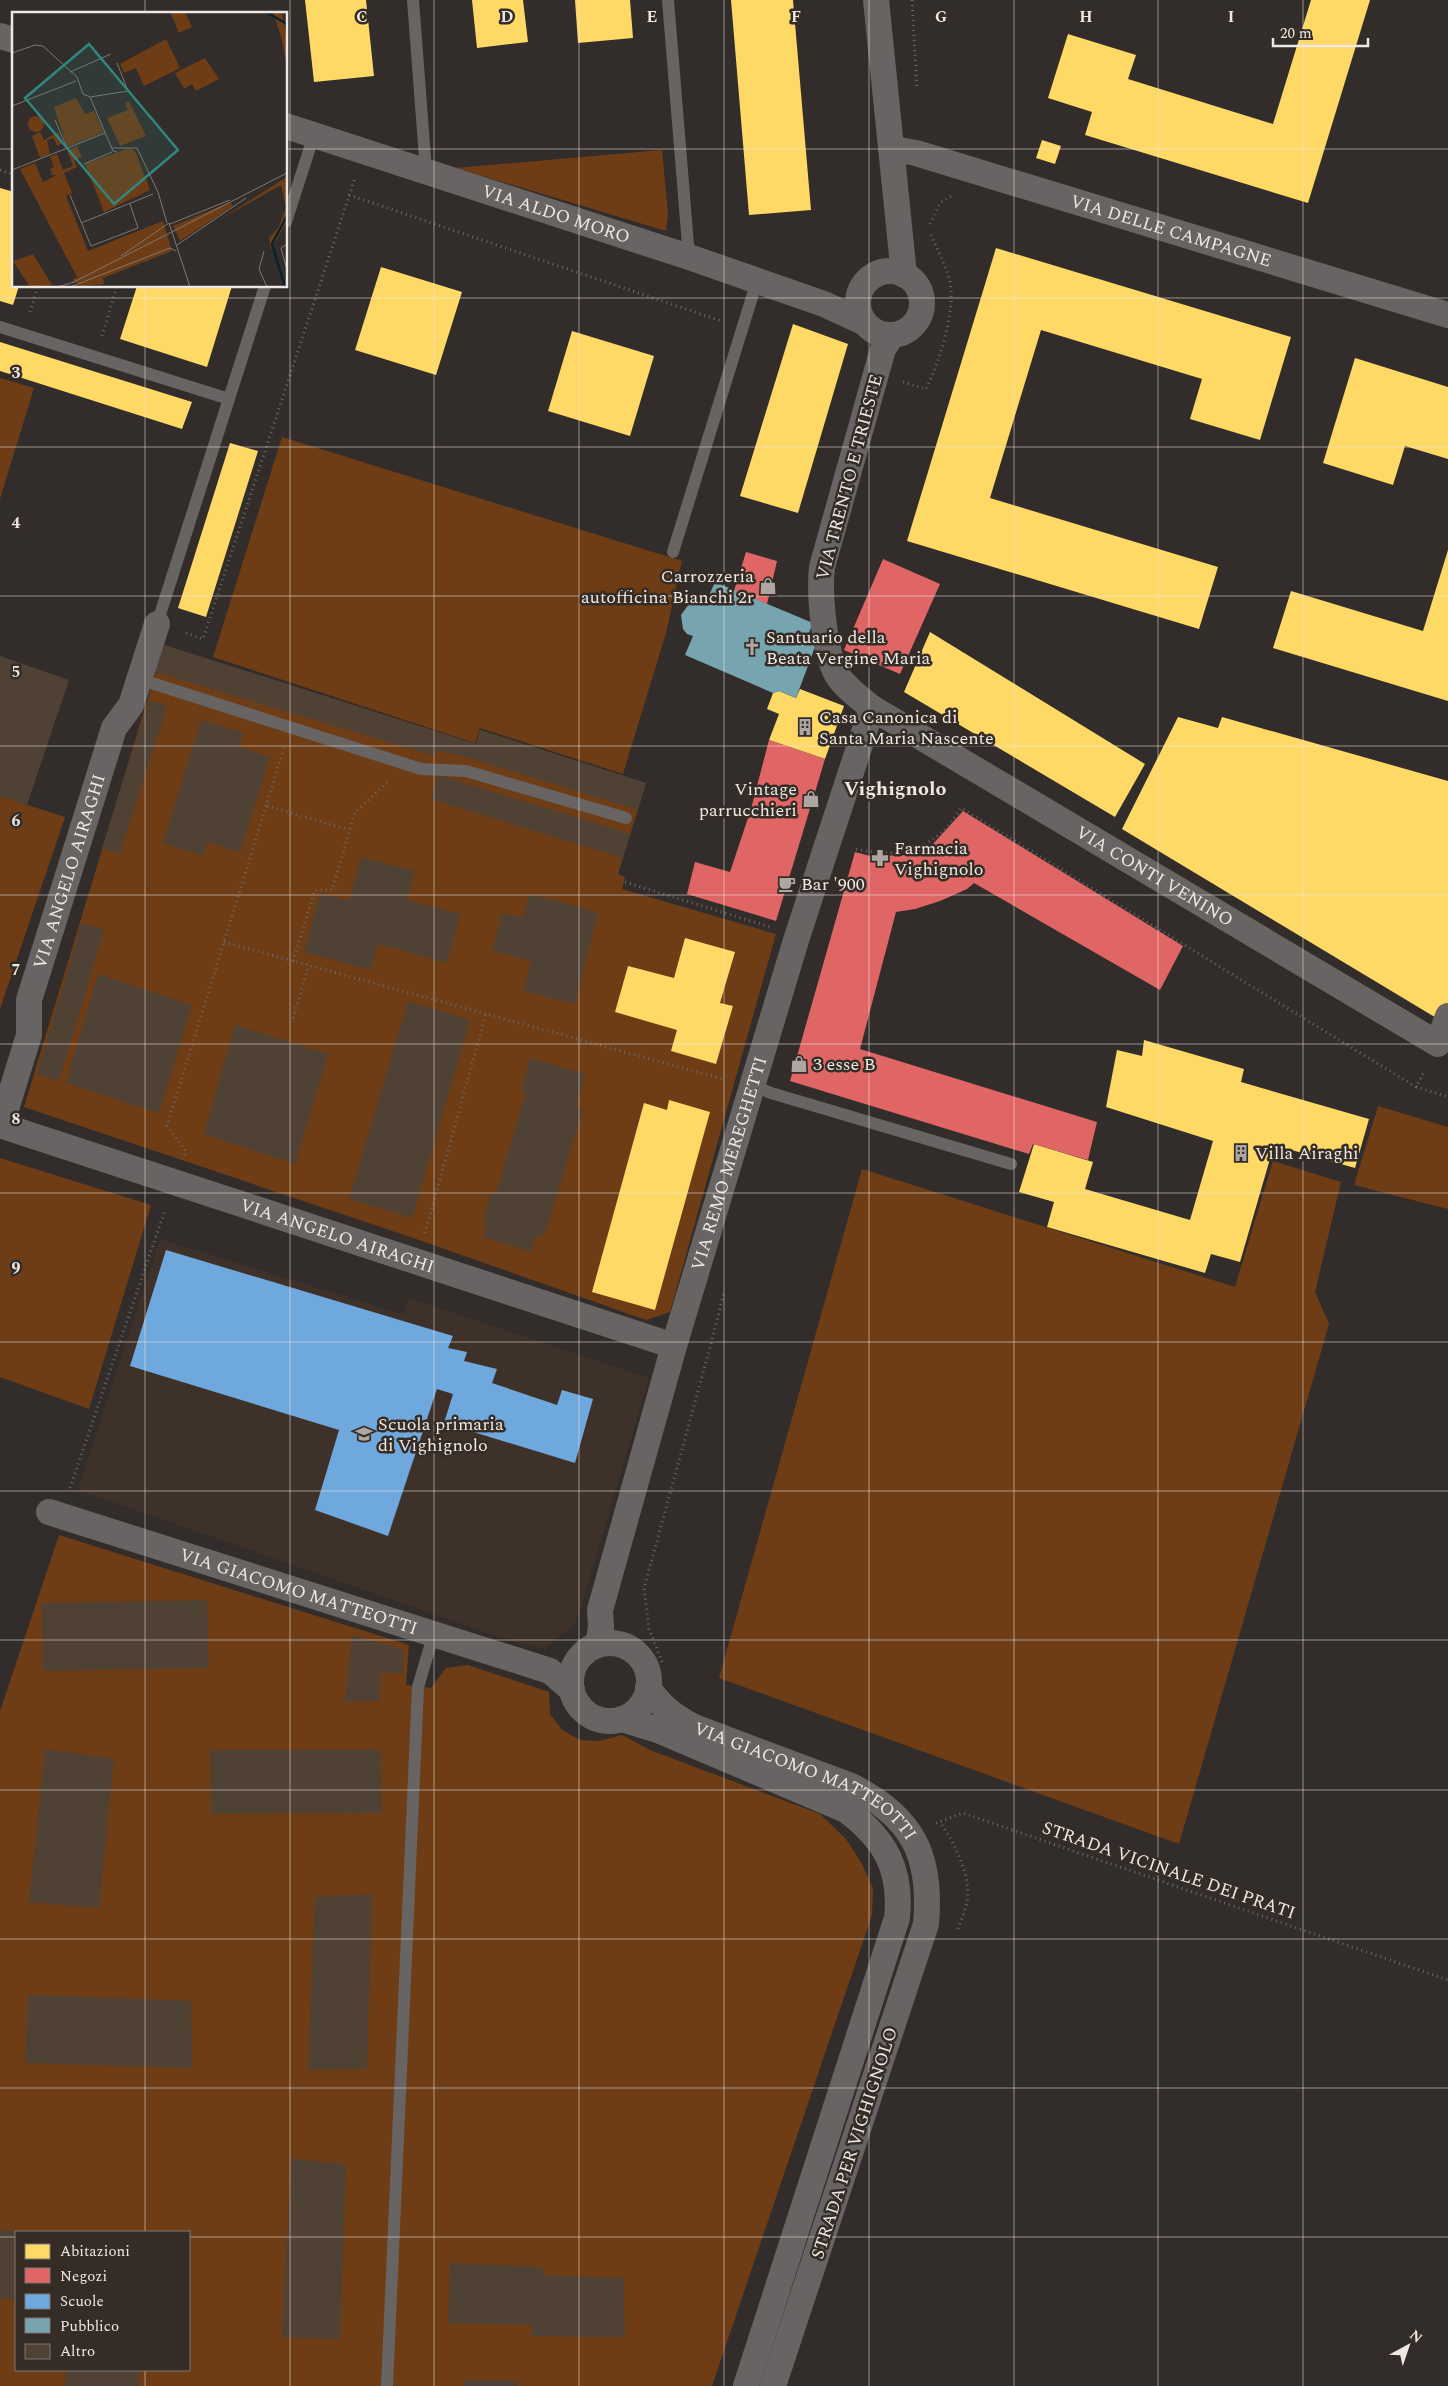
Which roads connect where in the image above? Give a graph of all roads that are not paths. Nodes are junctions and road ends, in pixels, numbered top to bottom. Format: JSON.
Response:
{"nodes":[{"id":1,"x":413,"y":0,"type":"edge"},
{"id":2,"x":668,"y":0,"type":"edge"},
{"id":3,"x":876,"y":0,"type":"edge"},
{"id":4,"x":288,"y":127,"type":"edge"},
{"id":5,"x":314,"y":135,"type":"junction"},
{"id":6,"x":892,"y":149,"type":"junction"},
{"id":7,"x":426,"y":171,"type":"junction"},
{"id":8,"x":288,"y":216,"type":"edge"},
{"id":9,"x":689,"y":258,"type":"junction"},
{"id":10,"x":897,"y":273,"type":"junction"},
{"id":11,"x":757,"y":281,"type":"junction"},
{"id":12,"x":264,"y":288,"type":"edge"},
{"id":13,"x":860,"y":291,"type":"junction"},
{"id":14,"x":824,"y":304,"type":"junction"},
{"id":15,"x":1448,"y":315,"type":"edge"},
{"id":16,"x":0,"y":328,"type":"edge"},
{"id":17,"x":881,"y":348,"type":"junction"},
{"id":18,"x":229,"y":399,"type":"junction"},
{"id":19,"x":673,"y":552,"type":"dead end"},
{"id":20,"x":157,"y":624,"type":"joint"},
{"id":21,"x":140,"y":679,"type":"junction"},
{"id":22,"x":872,"y":708,"type":"junction"},
{"id":23,"x":626,"y":818,"type":"dead end"},
{"id":24,"x":1448,"y":1016,"type":"edge"},
{"id":25,"x":754,"y":1086,"type":"junction"},
{"id":26,"x":0,"y":1125,"type":"edge"},
{"id":27,"x":1012,"y":1164,"type":"dead end"},
{"id":28,"x":674,"y":1346,"type":"junction"},
{"id":29,"x":55,"y":1513,"type":"road end"},
{"id":30,"x":434,"y":1634,"type":"junction"},
{"id":31,"x":604,"y":1637,"type":"junction"},
{"id":32,"x":576,"y":1664,"type":"junction"},
{"id":33,"x":550,"y":1671,"type":"junction"},
{"id":34,"x":648,"y":1688,"type":"junction"},
{"id":35,"x":572,"y":1690,"type":"junction"},
{"id":36,"x":622,"y":1719,"type":"junction"},
{"id":37,"x":899,"y":1898,"type":"joint"},
{"id":38,"x":928,"y":1898,"type":"joint"},
{"id":39,"x":387,"y":2386,"type":"edge"},
{"id":40,"x":746,"y":2386,"type":"edge"},
{"id":41,"x":773,"y":2386,"type":"edge"}],
"edges":[{"from":1,"to":7,"type":"lane"},
{"from":2,"to":9,"type":"lane"},
{"from":3,"to":6,"type":"street"},
{"from":4,"to":5,"type":"street","name":"VIA ALDO MORO"},
{"from":5,"to":7,"type":"street","name":"VIA ALDO MORO"},
{"from":5,"to":8,"type":"lane"},
{"from":6,"to":10,"type":"street"},
{"from":6,"to":15,"type":"street","name":"VIA DELLE CAMPAGNE"},
{"from":7,"to":9,"type":"street","name":"VIA ALDO MORO"},
{"from":9,"to":11,"type":"street","name":"VIA ALDO MORO"},
{"from":10,"to":13,"type":"street"},
{"from":10,"to":17,"type":"street"},
{"from":11,"to":14,"type":"street","name":"VIA ALDO MORO"},
{"from":11,"to":19,"type":"lane"},
{"from":12,"to":18,"type":"lane"},
{"from":13,"to":14,"type":"street"},
{"from":13,"to":17,"type":"street"},
{"from":14,"to":17,"type":"street","name":"VIA ALDO MORO"},
{"from":16,"to":18,"type":"lane"},
{"from":17,"to":22,"type":"street","name":"VIA TRENTO E TRIESTE"},
{"from":18,"to":20,"type":"lane"},
{"from":20,"to":21,"type":"street","name":"VIA ANGELO AIRAGHI"},
{"from":21,"to":23,"type":"lane"},
{"from":21,"to":26,"type":"street","name":"VIA ANGELO AIRAGHI"},
{"from":22,"to":24,"type":"street","name":"VIA CONTI VENINO"},
{"from":22,"to":25,"type":"street","name":"VIA REMO MEREGHETTI"},
{"from":25,"to":27,"type":"lane"},
{"from":25,"to":28,"type":"street","name":"VIA REMO MEREGHETTI"},
{"from":26,"to":28,"type":"street","name":"VIA ANGELO AIRAGHI"},
{"from":28,"to":31,"type":"street","name":"VIA REMO MEREGHETTI"},
{"from":29,"to":30,"type":"street","name":"VIA GIACOMO MATTEOTTI"},
{"from":30,"to":33,"type":"street","name":"VIA GIACOMO MATTEOTTI"},
{"from":30,"to":39,"type":"lane"},
{"from":31,"to":32,"type":"street"},
{"from":31,"to":34,"type":"street"},
{"from":32,"to":33,"type":"street"},
{"from":32,"to":35,"type":"street"},
{"from":33,"to":35,"type":"street","name":"VIA GIACOMO MATTEOTTI"},
{"from":34,"to":36,"type":"street"},
{"from":34,"to":38,"type":"street","name":"VIA GIACOMO MATTEOTTI"},
{"from":35,"to":36,"type":"street"},
{"from":36,"to":37,"type":"street","name":"VIA GIACOMO MATTEOTTI"},
{"from":37,"to":40,"type":"street","name":"STRADA PER VIGHIGNOLO"},
{"from":38,"to":41,"type":"street","name":"STRADA PER VIGHIGNOLO"}]}
